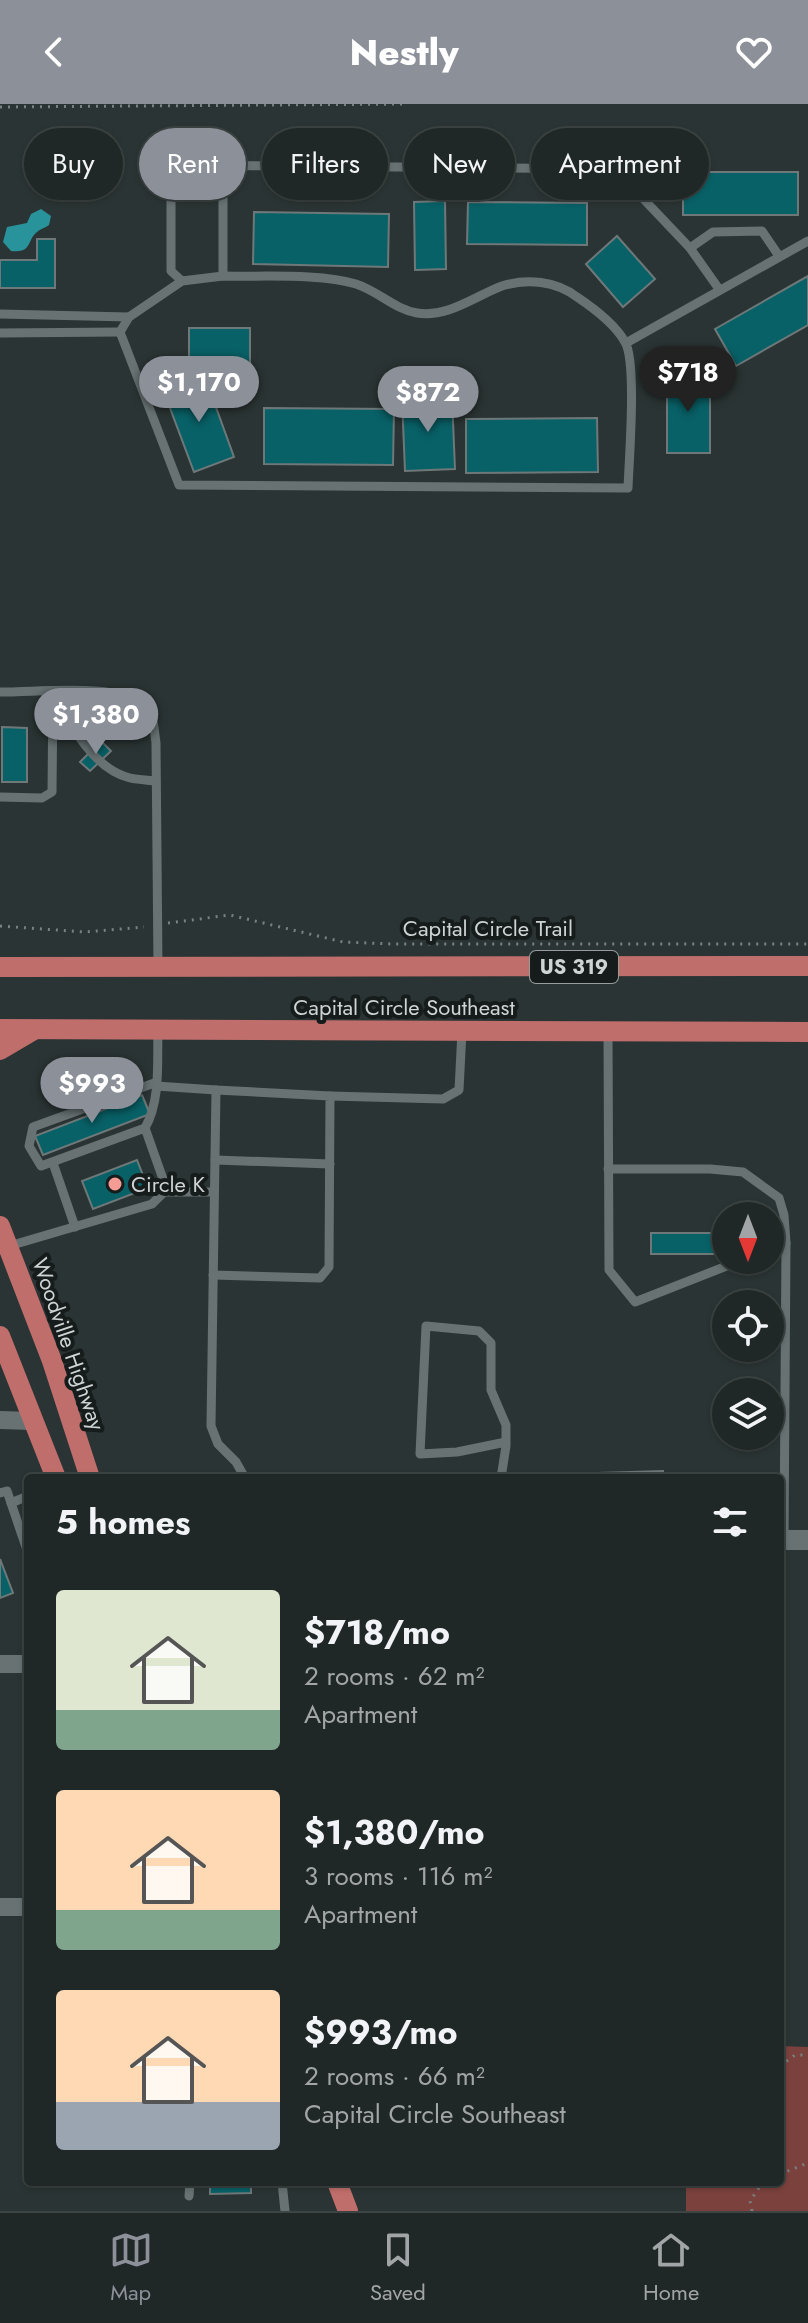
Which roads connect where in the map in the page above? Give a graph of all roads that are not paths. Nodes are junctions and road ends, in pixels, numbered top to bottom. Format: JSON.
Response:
{"nodes":[{"id":1,"x":246,"y":165,"type":"edge"},
{"id":2,"x":171,"y":200,"type":"edge"},
{"id":3,"x":223,"y":200,"type":"edge"},
{"id":4,"x":808,"y":241,"type":"edge"},
{"id":5,"x":690,"y":248,"type":"junction"},
{"id":6,"x":779,"y":256,"type":"junction"},
{"id":7,"x":223,"y":276,"type":"junction"},
{"id":8,"x":182,"y":281,"type":"junction"},
{"id":9,"x":719,"y":289,"type":"junction"},
{"id":10,"x":0,"y":314,"type":"edge"},
{"id":11,"x":129,"y":317,"type":"junction"},
{"id":12,"x":120,"y":332,"type":"junction"},
{"id":13,"x":0,"y":333,"type":"edge"},
{"id":14,"x":626,"y":343,"type":"junction"},
{"id":15,"x":0,"y":692,"type":"edge"},
{"id":16,"x":53,"y":692,"type":"junction"},
{"id":17,"x":156,"y":781,"type":"junction"},
{"id":18,"x":0,"y":797,"type":"edge"},
{"id":19,"x":0,"y":951,"type":"edge"},
{"id":20,"x":808,"y":966,"type":"edge"},
{"id":21,"x":0,"y":967,"type":"edge"},
{"id":22,"x":43,"y":967,"type":"junction"},
{"id":23,"x":158,"y":967,"type":"junction"},
{"id":24,"x":0,"y":1029,"type":"edge"},
{"id":25,"x":34,"y":1030,"type":"junction"},
{"id":26,"x":158,"y":1030,"type":"junction"},
{"id":27,"x":462,"y":1031,"type":"junction"},
{"id":28,"x":608,"y":1031,"type":"junction"},
{"id":29,"x":808,"y":1032,"type":"edge"},
{"id":30,"x":0,"y":1050,"type":"edge"},
{"id":31,"x":156,"y":1084,"type":"junction"},
{"id":32,"x":216,"y":1090,"type":"junction"},
{"id":33,"x":330,"y":1096,"type":"junction"},
{"id":34,"x":145,"y":1128,"type":"junction"},
{"id":35,"x":215,"y":1160,"type":"junction"},
{"id":36,"x":53,"y":1163,"type":"junction"},
{"id":37,"x":330,"y":1164,"type":"junction"},
{"id":38,"x":608,"y":1169,"type":"junction"},
{"id":39,"x":164,"y":1192,"type":"junction"},
{"id":40,"x":214,"y":1192,"type":"junction"},
{"id":41,"x":0,"y":1226,"type":"edge"},
{"id":42,"x":75,"y":1227,"type":"junction"},
{"id":43,"x":786,"y":1243,"type":"joint"},
{"id":44,"x":9,"y":1246,"type":"junction"},
{"id":45,"x":712,"y":1272,"type":"edge"},
{"id":46,"x":213,"y":1275,"type":"junction"},
{"id":47,"x":0,"y":1336,"type":"edge"},
{"id":48,"x":0,"y":1420,"type":"edge"},
{"id":49,"x":32,"y":1421,"type":"junction"},
{"id":50,"x":506,"y":1442,"type":"junction"},
{"id":51,"x":54,"y":1474,"type":"edge"},
{"id":52,"x":89,"y":1474,"type":"edge"},
{"id":53,"x":243,"y":1474,"type":"edge"},
{"id":54,"x":502,"y":1474,"type":"edge"},
{"id":55,"x":783,"y":1474,"type":"edge"},
{"id":56,"x":0,"y":1493,"type":"edge"},
{"id":57,"x":24,"y":1498,"type":"edge"},
{"id":58,"x":11,"y":1503,"type":"junction"},
{"id":59,"x":784,"y":1540,"type":"edge"},
{"id":60,"x":808,"y":1540,"type":"edge"},
{"id":61,"x":24,"y":1541,"type":"edge"},
{"id":62,"x":0,"y":1664,"type":"edge"},
{"id":63,"x":24,"y":1664,"type":"edge"},
{"id":64,"x":0,"y":1907,"type":"edge"},
{"id":65,"x":24,"y":1907,"type":"edge"},
{"id":66,"x":190,"y":2186,"type":"edge"},
{"id":67,"x":282,"y":2186,"type":"edge"},
{"id":68,"x":339,"y":2186,"type":"edge"},
{"id":69,"x":189,"y":2196,"type":"dead end"},
{"id":70,"x":285,"y":2211,"type":"edge"},
{"id":71,"x":348,"y":2211,"type":"edge"}],
"edges":[{"from":1,"to":5,"type":"lane"},
{"from":2,"to":8,"type":"lane"},
{"from":3,"to":7,"type":"lane"},
{"from":4,"to":6,"type":"lane"},
{"from":5,"to":6,"type":"lane"},
{"from":5,"to":9,"type":"lane"},
{"from":6,"to":9,"type":"lane"},
{"from":7,"to":8,"type":"lane"},
{"from":7,"to":14,"type":"lane"},
{"from":8,"to":11,"type":"lane"},
{"from":9,"to":14,"type":"lane"},
{"from":10,"to":11,"type":"lane"},
{"from":11,"to":12,"type":"lane"},
{"from":12,"to":13,"type":"lane"},
{"from":12,"to":14,"type":"lane"},
{"from":15,"to":16,"type":"lane"},
{"from":16,"to":17,"type":"lane"},
{"from":16,"to":17,"type":"lane"},
{"from":16,"to":18,"type":"lane"},
{"from":17,"to":23,"type":"lane"},
{"from":19,"to":22,"type":"main road"},
{"from":20,"to":23,"type":"main road","name":"Capital Circle Southeast","number":"US 319"},
{"from":21,"to":22,"type":"main road","name":"Capital Circle Southeast","number":"US 319"},
{"from":22,"to":23,"type":"main road","name":"Capital Circle Southeast","number":"US 319"},
{"from":24,"to":25,"type":"main road","name":"Capital Circle Southeast"},
{"from":25,"to":26,"type":"main road","name":"Capital Circle Southeast"},
{"from":25,"to":30,"type":"main road"},
{"from":26,"to":27,"type":"main road","name":"Capital Circle Southeast"},
{"from":26,"to":31,"type":"lane"},
{"from":27,"to":28,"type":"main road","name":"Capital Circle Southeast"},
{"from":27,"to":33,"type":"lane"},
{"from":28,"to":29,"type":"main road","name":"Capital Circle Southeast"},
{"from":28,"to":38,"type":"lane"},
{"from":31,"to":32,"type":"lane"},
{"from":31,"to":34,"type":"lane"},
{"from":31,"to":36,"type":"lane"},
{"from":32,"to":33,"type":"lane"},
{"from":32,"to":35,"type":"lane"},
{"from":33,"to":37,"type":"lane"},
{"from":34,"to":36,"type":"lane"},
{"from":34,"to":39,"type":"lane"},
{"from":35,"to":37,"type":"lane"},
{"from":35,"to":40,"type":"lane"},
{"from":36,"to":42,"type":"lane"},
{"from":37,"to":46,"type":"lane"},
{"from":38,"to":43,"type":"lane"},
{"from":38,"to":45,"type":"lane"},
{"from":39,"to":40,"type":"lane"},
{"from":39,"to":42,"type":"lane"},
{"from":40,"to":46,"type":"lane"},
{"from":41,"to":44,"type":"main road","name":"Woodville Highway"},
{"from":42,"to":44,"type":"lane"},
{"from":43,"to":55,"type":"lane"},
{"from":44,"to":52,"type":"main road","name":"Woodville Highway"},
{"from":46,"to":53,"type":"lane"},
{"from":47,"to":49,"type":"main road"},
{"from":48,"to":49,"type":"street"},
{"from":49,"to":51,"type":"main road"},
{"from":50,"to":50,"type":"lane"},
{"from":50,"to":54,"type":"lane"},
{"from":56,"to":58,"type":"lane"},
{"from":57,"to":58,"type":"lane"},
{"from":58,"to":61,"type":"lane"},
{"from":59,"to":60,"type":"street"},
{"from":62,"to":63,"type":"street"},
{"from":64,"to":65,"type":"street"},
{"from":66,"to":69,"type":"lane"},
{"from":67,"to":70,"type":"lane"},
{"from":68,"to":71,"type":"main road"}]}
